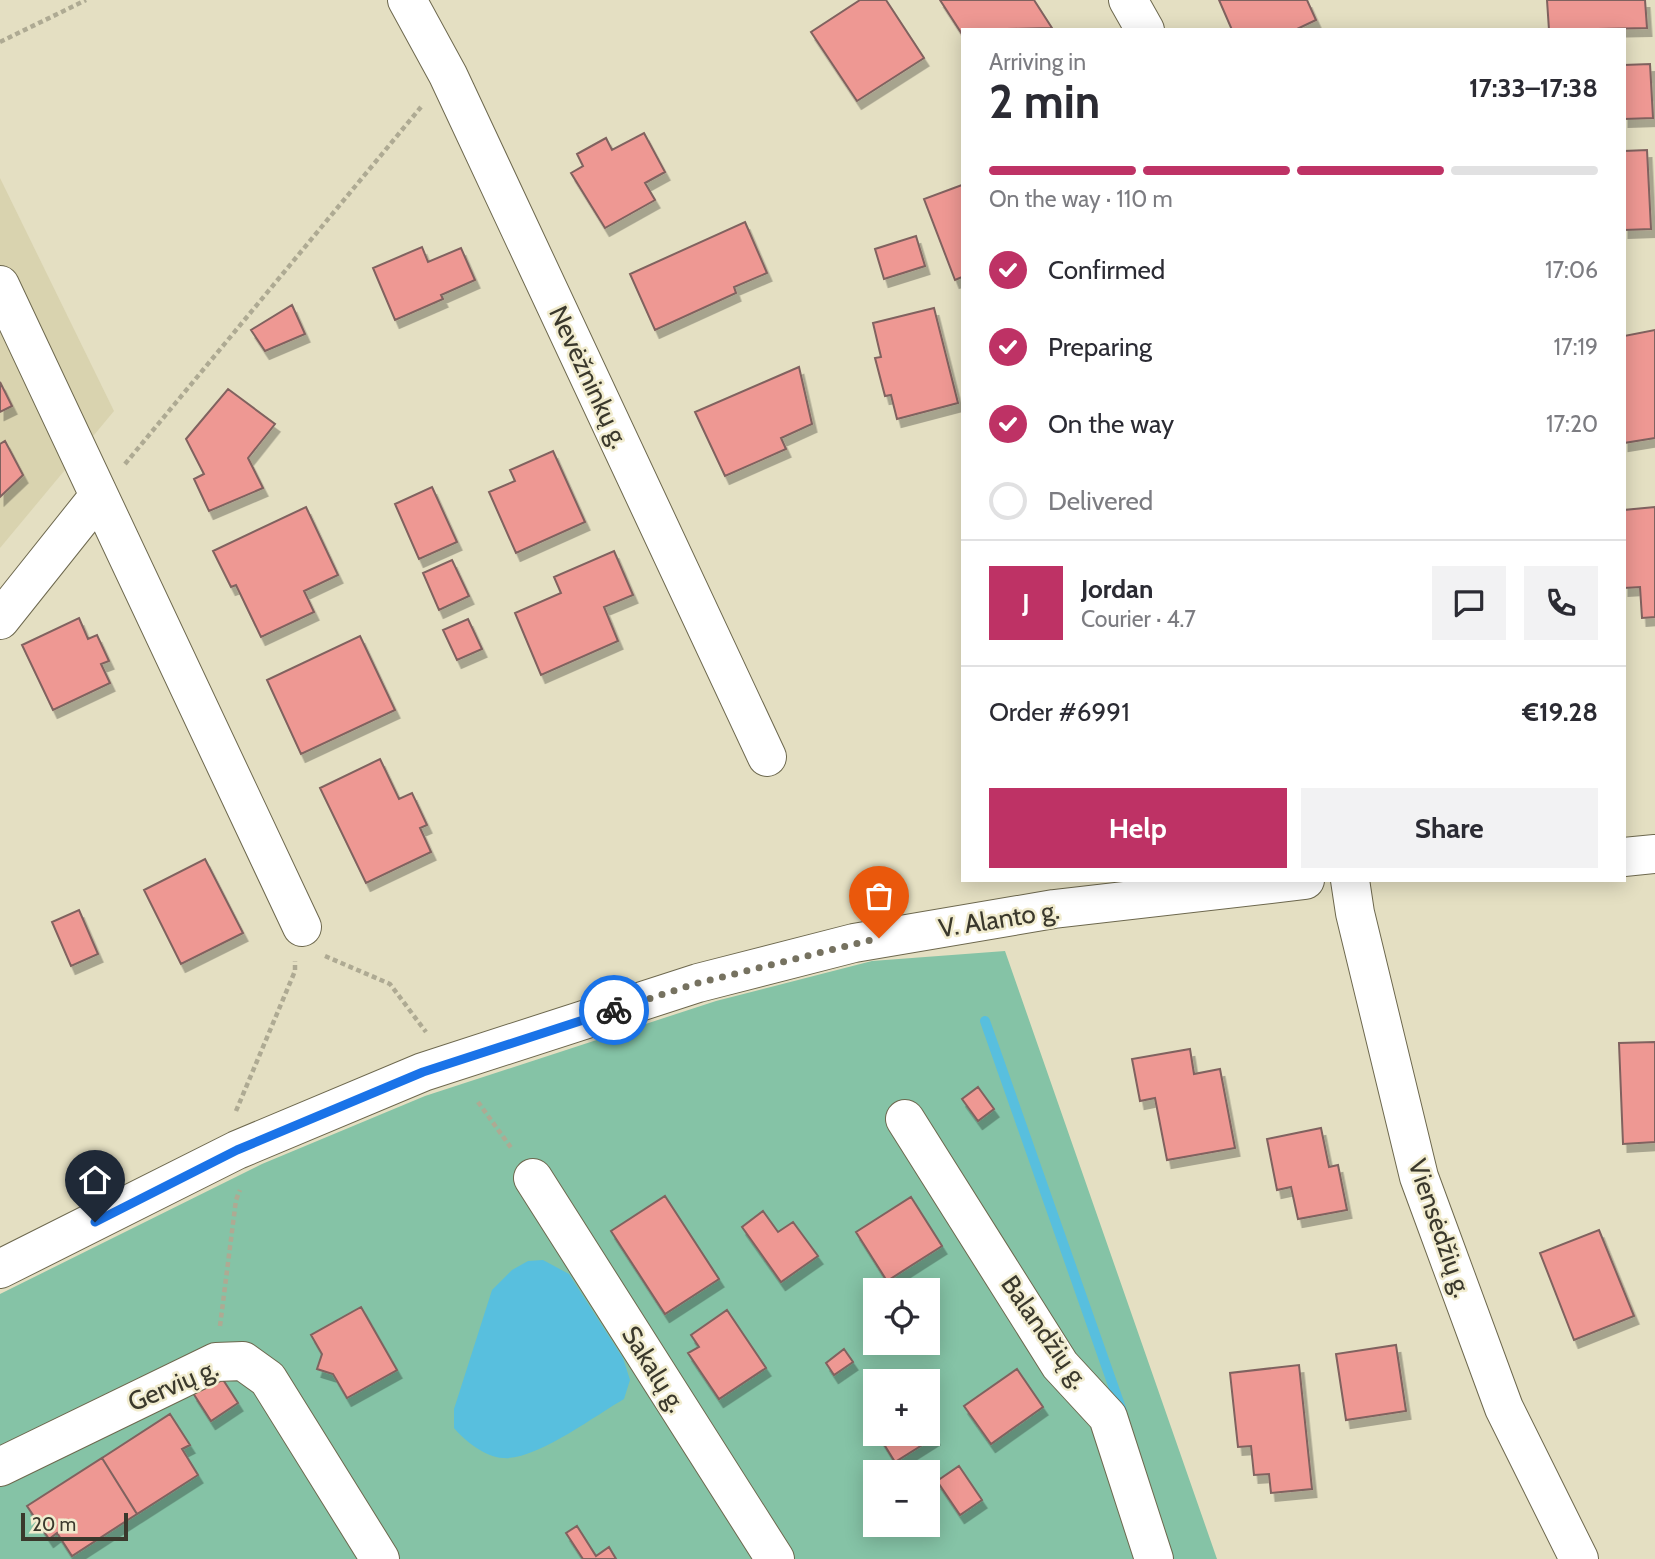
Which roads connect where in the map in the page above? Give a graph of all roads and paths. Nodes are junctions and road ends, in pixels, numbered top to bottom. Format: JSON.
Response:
{"nodes":[{"id":1,"x":86,"y":0,"type":"edge"},
{"id":2,"x":407,"y":0,"type":"edge"},
{"id":3,"x":1128,"y":0,"type":"edge"},
{"id":4,"x":1144,"y":28,"type":"edge"},
{"id":5,"x":0,"y":42,"type":"edge"},
{"id":6,"x":447,"y":75,"type":"junction"},
{"id":7,"x":0,"y":285,"type":"edge"},
{"id":8,"x":98,"y":498,"type":"junction"},
{"id":9,"x":0,"y":620,"type":"edge"},
{"id":10,"x":767,"y":757,"type":"dead end"},
{"id":11,"x":1655,"y":854,"type":"edge"},
{"id":12,"x":1626,"y":857,"type":"edge"},
{"id":13,"x":1284,"y":882,"type":"edge"},
{"id":14,"x":1350,"y":882,"type":"edge"},
{"id":15,"x":299,"y":935,"type":"junction"},
{"id":16,"x":449,"y":1063,"type":"junction"},
{"id":17,"x":478,"y":1102,"type":"dead end"},
{"id":18,"x":905,"y":1119,"type":"dead end"},
{"id":19,"x":237,"y":1150,"type":"junction"},
{"id":20,"x":533,"y":1178,"type":"joint"},
{"id":21,"x":0,"y":1269,"type":"edge"},
{"id":22,"x":216,"y":1362,"type":"junction"},
{"id":23,"x":0,"y":1467,"type":"edge"},
{"id":24,"x":380,"y":1559,"type":"edge"},
{"id":25,"x":775,"y":1559,"type":"edge"},
{"id":26,"x":1154,"y":1559,"type":"edge"},
{"id":27,"x":1579,"y":1559,"type":"edge"}],
"edges":[{"from":1,"to":5,"type":"path"},
{"from":2,"to":6,"type":"street","name":"Nevėžninkų g."},
{"from":3,"to":4,"type":"street"},
{"from":6,"to":8,"type":"path"},
{"from":6,"to":10,"type":"street","name":"Nevėžninkų g."},
{"from":7,"to":8,"type":"street"},
{"from":8,"to":9,"type":"street"},
{"from":8,"to":15,"type":"street"},
{"from":11,"to":12,"type":"street"},
{"from":13,"to":16,"type":"street","name":"V. Alanto g."},
{"from":14,"to":27,"type":"street","name":"Viensėdžių g."},
{"from":15,"to":16,"type":"path"},
{"from":15,"to":19,"type":"path"},
{"from":16,"to":19,"type":"street","name":"V. Alanto g."},
{"from":17,"to":20,"type":"path"},
{"from":18,"to":26,"type":"street","name":"Balandžių g."},
{"from":19,"to":21,"type":"street","name":"V. Alanto g."},
{"from":19,"to":22,"type":"path"},
{"from":20,"to":25,"type":"street","name":"Sakalų g."},
{"from":22,"to":23,"type":"street","name":"Gervių g."},
{"from":22,"to":24,"type":"street","name":"Gervių g."}]}
